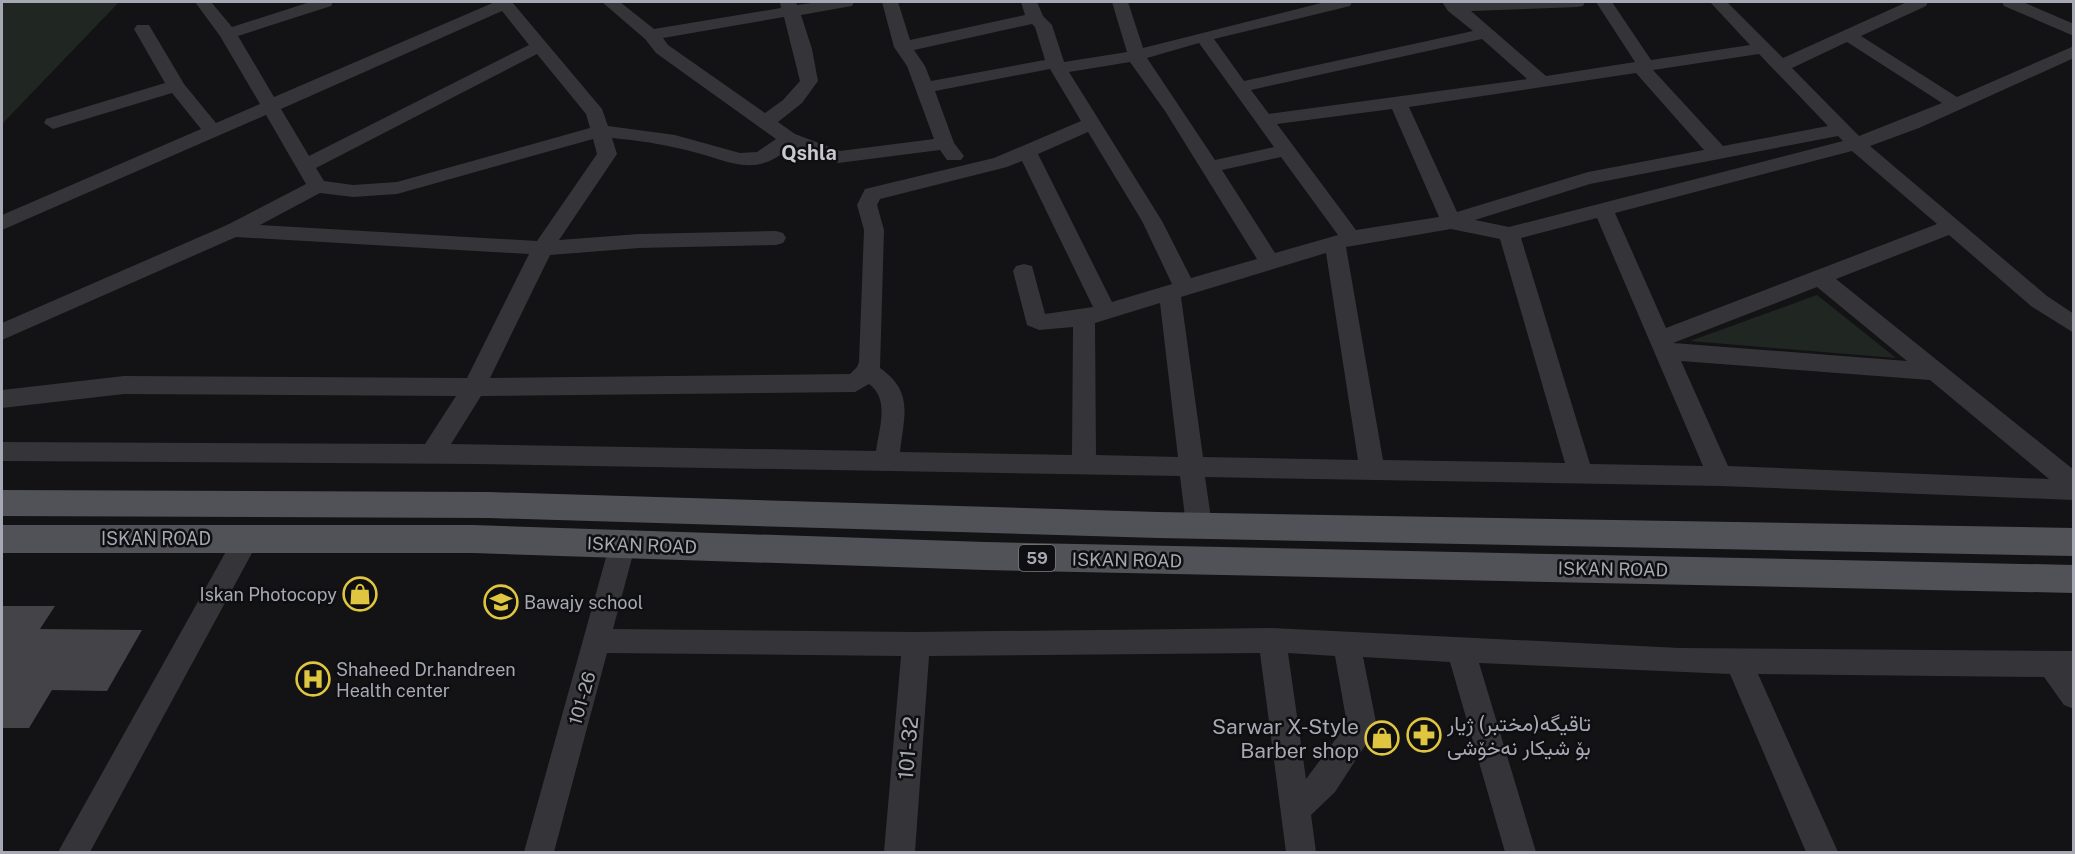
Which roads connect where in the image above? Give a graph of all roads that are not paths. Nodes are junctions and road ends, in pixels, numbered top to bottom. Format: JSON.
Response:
{"nodes":[{"id":1,"x":203,"y":2,"type":"edge"},
{"id":2,"x":325,"y":2,"type":"edge"},
{"id":3,"x":610,"y":2,"type":"edge"},
{"id":4,"x":846,"y":2,"type":"edge"},
{"id":5,"x":890,"y":2,"type":"edge"},
{"id":6,"x":1120,"y":2,"type":"edge"},
{"id":7,"x":1344,"y":2,"type":"edge"},
{"id":8,"x":1577,"y":2,"type":"edge"},
{"id":9,"x":1604,"y":2,"type":"edge"},
{"id":10,"x":1718,"y":2,"type":"edge"},
{"id":11,"x":1920,"y":2,"type":"edge"},
{"id":12,"x":2010,"y":2,"type":"edge"},
{"id":13,"x":504,"y":3,"type":"edge"},
{"id":14,"x":1452,"y":4,"type":"edge"},
{"id":15,"x":790,"y":6,"type":"edge"},
{"id":16,"x":1032,"y":10,"type":"edge"},
{"id":17,"x":143,"y":28,"type":"dead end"},
{"id":18,"x":2073,"y":31,"type":"edge"},
{"id":19,"x":1485,"y":33,"type":"junction"},
{"id":20,"x":228,"y":34,"type":"junction"},
{"id":21,"x":651,"y":35,"type":"junction"},
{"id":22,"x":1848,"y":35,"type":"junction"},
{"id":23,"x":1203,"y":37,"type":"junction"},
{"id":24,"x":538,"y":47,"type":"junction"},
{"id":25,"x":903,"y":47,"type":"junction"},
{"id":26,"x":1764,"y":48,"type":"junction"},
{"id":27,"x":2073,"y":51,"type":"edge"},
{"id":28,"x":1138,"y":55,"type":"junction"},
{"id":29,"x":1057,"y":65,"type":"junction"},
{"id":30,"x":1642,"y":66,"type":"junction"},
{"id":31,"x":1781,"y":66,"type":"junction"},
{"id":32,"x":1542,"y":82,"type":"junction"},
{"id":33,"x":176,"y":86,"type":"junction"},
{"id":34,"x":1240,"y":87,"type":"junction"},
{"id":35,"x":924,"y":88,"type":"junction"},
{"id":36,"x":1398,"y":103,"type":"junction"},
{"id":37,"x":1956,"y":104,"type":"junction"},
{"id":38,"x":271,"y":106,"type":"junction"},
{"id":39,"x":1265,"y":120,"type":"junction"},
{"id":40,"x":765,"y":121,"type":"junction"},
{"id":41,"x":53,"y":123,"type":"dead end"},
{"id":42,"x":1092,"y":123,"type":"junction"},
{"id":43,"x":599,"y":131,"type":"junction"},
{"id":44,"x":213,"y":132,"type":"junction"},
{"id":45,"x":1850,"y":137,"type":"junction"},
{"id":46,"x":788,"y":138,"type":"junction"},
{"id":47,"x":945,"y":143,"type":"junction"},
{"id":48,"x":1285,"y":150,"type":"junction"},
{"id":49,"x":1027,"y":151,"type":"junction"},
{"id":50,"x":1718,"y":153,"type":"junction"},
{"id":51,"x":307,"y":165,"type":"junction"},
{"id":52,"x":1209,"y":167,"type":"junction"},
{"id":53,"x":966,"y":172,"type":"junction"},
{"id":54,"x":317,"y":186,"type":"junction"},
{"id":55,"x":1604,"y":211,"type":"junction"},
{"id":56,"x":1451,"y":222,"type":"junction"},
{"id":57,"x":2,"y":223,"type":"edge"},
{"id":58,"x":1952,"y":226,"type":"junction"},
{"id":59,"x":234,"y":230,"type":"junction"},
{"id":60,"x":1509,"y":234,"type":"junction"},
{"id":61,"x":776,"y":238,"type":"dead end"},
{"id":62,"x":1343,"y":240,"type":"junction"},
{"id":63,"x":543,"y":248,"type":"junction"},
{"id":64,"x":1269,"y":260,"type":"junction"},
{"id":65,"x":1024,"y":272,"type":"dead end"},
{"id":66,"x":1820,"y":277,"type":"junction"},
{"id":67,"x":1177,"y":291,"type":"junction"},
{"id":68,"x":1095,"y":314,"type":"junction"},
{"id":69,"x":2073,"y":326,"type":"edge"},
{"id":70,"x":2,"y":332,"type":"edge"},
{"id":71,"x":1663,"y":345,"type":"junction"},
{"id":72,"x":868,"y":371,"type":"junction"},
{"id":73,"x":1936,"y":372,"type":"junction"},
{"id":74,"x":474,"y":387,"type":"junction"},
{"id":75,"x":2,"y":399,"type":"edge"},
{"id":76,"x":2,"y":452,"type":"edge"},
{"id":77,"x":432,"y":454,"type":"junction"},
{"id":78,"x":887,"y":461,"type":"junction"},
{"id":79,"x":1084,"y":465,"type":"junction"},
{"id":80,"x":1191,"y":467,"type":"junction"},
{"id":81,"x":1372,"y":470,"type":"junction"},
{"id":82,"x":1581,"y":474,"type":"junction"},
{"id":83,"x":1720,"y":476,"type":"junction"},
{"id":84,"x":2073,"y":485,"type":"edge"},
{"id":85,"x":2073,"y":490,"type":"edge"},
{"id":86,"x":2,"y":503,"type":"edge"},
{"id":87,"x":522,"y":507,"type":"junction"},
{"id":88,"x":1199,"y":525,"type":"junction"},
{"id":89,"x":247,"y":538,"type":"junction"},
{"id":90,"x":2,"y":539,"type":"edge"},
{"id":91,"x":512,"y":541,"type":"junction"},
{"id":92,"x":2073,"y":542,"type":"edge"},
{"id":93,"x":623,"y":543,"type":"junction"},
{"id":94,"x":2073,"y":579,"type":"edge"},
{"id":95,"x":1272,"y":640,"type":"junction"},
{"id":96,"x":598,"y":641,"type":"junction"},
{"id":97,"x":916,"y":644,"type":"junction"},
{"id":98,"x":1347,"y":645,"type":"junction"},
{"id":99,"x":1461,"y":650,"type":"junction"},
{"id":100,"x":1738,"y":661,"type":"junction"},
{"id":101,"x":2063,"y":664,"type":"edge"},
{"id":102,"x":2073,"y":696,"type":"edge"},
{"id":103,"x":1295,"y":810,"type":"junction"},
{"id":104,"x":73,"y":852,"type":"edge"},
{"id":105,"x":539,"y":852,"type":"edge"},
{"id":106,"x":899,"y":852,"type":"edge"},
{"id":107,"x":1301,"y":852,"type":"edge"},
{"id":108,"x":1520,"y":852,"type":"edge"},
{"id":109,"x":1822,"y":852,"type":"edge"}],
"edges":[{"from":1,"to":20,"type":"street"},
{"from":2,"to":20,"type":"street"},
{"from":3,"to":21,"type":"street"},
{"from":4,"to":15,"type":"street"},
{"from":5,"to":25,"type":"street"},
{"from":6,"to":28,"type":"street"},
{"from":7,"to":23,"type":"street"},
{"from":8,"to":14,"type":"street"},
{"from":9,"to":30,"type":"street"},
{"from":10,"to":26,"type":"street"},
{"from":11,"to":22,"type":"street"},
{"from":12,"to":18,"type":"street"},
{"from":13,"to":24,"type":"street"},
{"from":13,"to":38,"type":"street"},
{"from":14,"to":19,"type":"street"},
{"from":15,"to":21,"type":"street"},
{"from":15,"to":40,"type":"street"},
{"from":16,"to":25,"type":"street"},
{"from":16,"to":29,"type":"street"},
{"from":17,"to":33,"type":"street"},
{"from":19,"to":32,"type":"street"},
{"from":19,"to":34,"type":"street"},
{"from":20,"to":38,"type":"street"},
{"from":21,"to":40,"type":"street"},
{"from":22,"to":31,"type":"street"},
{"from":22,"to":37,"type":"street"},
{"from":23,"to":28,"type":"street"},
{"from":23,"to":34,"type":"street"},
{"from":24,"to":43,"type":"street"},
{"from":24,"to":51,"type":"street"},
{"from":25,"to":35,"type":"street"},
{"from":26,"to":30,"type":"street"},
{"from":26,"to":31,"type":"street"},
{"from":27,"to":37,"type":"street"},
{"from":28,"to":29,"type":"street"},
{"from":28,"to":52,"type":"street"},
{"from":29,"to":35,"type":"street"},
{"from":29,"to":42,"type":"street"},
{"from":30,"to":32,"type":"street"},
{"from":30,"to":50,"type":"street"},
{"from":31,"to":45,"type":"street"},
{"from":32,"to":36,"type":"street"},
{"from":33,"to":41,"type":"street"},
{"from":33,"to":44,"type":"street"},
{"from":34,"to":39,"type":"street"},
{"from":35,"to":47,"type":"street"},
{"from":36,"to":39,"type":"street"},
{"from":36,"to":56,"type":"street"},
{"from":37,"to":45,"type":"street"},
{"from":38,"to":44,"type":"street"},
{"from":38,"to":51,"type":"street"},
{"from":39,"to":48,"type":"street"},
{"from":40,"to":46,"type":"street"},
{"from":42,"to":49,"type":"street"},
{"from":42,"to":67,"type":"street"},
{"from":43,"to":46,"type":"street"},
{"from":43,"to":54,"type":"street"},
{"from":43,"to":63,"type":"street"},
{"from":44,"to":57,"type":"street"},
{"from":45,"to":50,"type":"street"},
{"from":45,"to":55,"type":"street"},
{"from":45,"to":58,"type":"street"},
{"from":46,"to":47,"type":"street"},
{"from":47,"to":53,"type":"street"},
{"from":48,"to":52,"type":"street"},
{"from":48,"to":62,"type":"street"},
{"from":49,"to":53,"type":"street"},
{"from":49,"to":68,"type":"street"},
{"from":50,"to":56,"type":"street"},
{"from":51,"to":54,"type":"street"},
{"from":52,"to":64,"type":"street"},
{"from":53,"to":72,"type":"street"},
{"from":54,"to":59,"type":"street"},
{"from":55,"to":60,"type":"street"},
{"from":55,"to":71,"type":"street"},
{"from":56,"to":60,"type":"street"},
{"from":56,"to":62,"type":"street"},
{"from":58,"to":66,"type":"street"},
{"from":58,"to":69,"type":"street"},
{"from":59,"to":63,"type":"street"},
{"from":59,"to":70,"type":"street"},
{"from":60,"to":82,"type":"street"},
{"from":61,"to":63,"type":"street"},
{"from":62,"to":64,"type":"street"},
{"from":62,"to":81,"type":"street"},
{"from":63,"to":74,"type":"street"},
{"from":64,"to":67,"type":"street"},
{"from":65,"to":68,"type":"street"},
{"from":66,"to":71,"type":"street"},
{"from":66,"to":73,"type":"street"},
{"from":67,"to":68,"type":"street"},
{"from":67,"to":80,"type":"street"},
{"from":68,"to":79,"type":"street"},
{"from":71,"to":73,"type":"street"},
{"from":71,"to":83,"type":"street"},
{"from":72,"to":74,"type":"street"},
{"from":72,"to":78,"type":"street"},
{"from":73,"to":84,"type":"street"},
{"from":74,"to":75,"type":"street"},
{"from":74,"to":77,"type":"street"},
{"from":76,"to":77,"type":"street"},
{"from":77,"to":78,"type":"street"},
{"from":78,"to":79,"type":"street"},
{"from":79,"to":80,"type":"street"},
{"from":80,"to":81,"type":"street"},
{"from":80,"to":88,"type":"street"},
{"from":81,"to":82,"type":"street"},
{"from":82,"to":83,"type":"street"},
{"from":83,"to":85,"type":"street"},
{"from":86,"to":87,"type":"main road","name":"ISKAN ROAD","number":"59"},
{"from":87,"to":88,"type":"main road","name":"ISKAN ROAD","number":"59"},
{"from":87,"to":91,"type":"main road"},
{"from":88,"to":92,"type":"main road","name":"ISKAN ROAD","number":"59"},
{"from":89,"to":90,"type":"main road","name":"ISKAN ROAD","number":"59"},
{"from":89,"to":91,"type":"main road","name":"ISKAN ROAD","number":"59"},
{"from":89,"to":104,"type":"street"},
{"from":91,"to":93,"type":"main road","name":"ISKAN ROAD","number":"59"},
{"from":93,"to":94,"type":"main road","name":"ISKAN ROAD","number":"59"},
{"from":93,"to":96,"type":"street","name":"101-26"},
{"from":95,"to":97,"type":"street"},
{"from":95,"to":98,"type":"street"},
{"from":95,"to":103,"type":"street"},
{"from":96,"to":97,"type":"street"},
{"from":96,"to":105,"type":"street","name":"101-26"},
{"from":97,"to":106,"type":"street","name":"101-32"},
{"from":98,"to":99,"type":"street"},
{"from":98,"to":103,"type":"street"},
{"from":99,"to":100,"type":"street"},
{"from":99,"to":108,"type":"street"},
{"from":100,"to":101,"type":"street"},
{"from":100,"to":109,"type":"street"},
{"from":101,"to":102,"type":"street"},
{"from":103,"to":107,"type":"street"}]}
